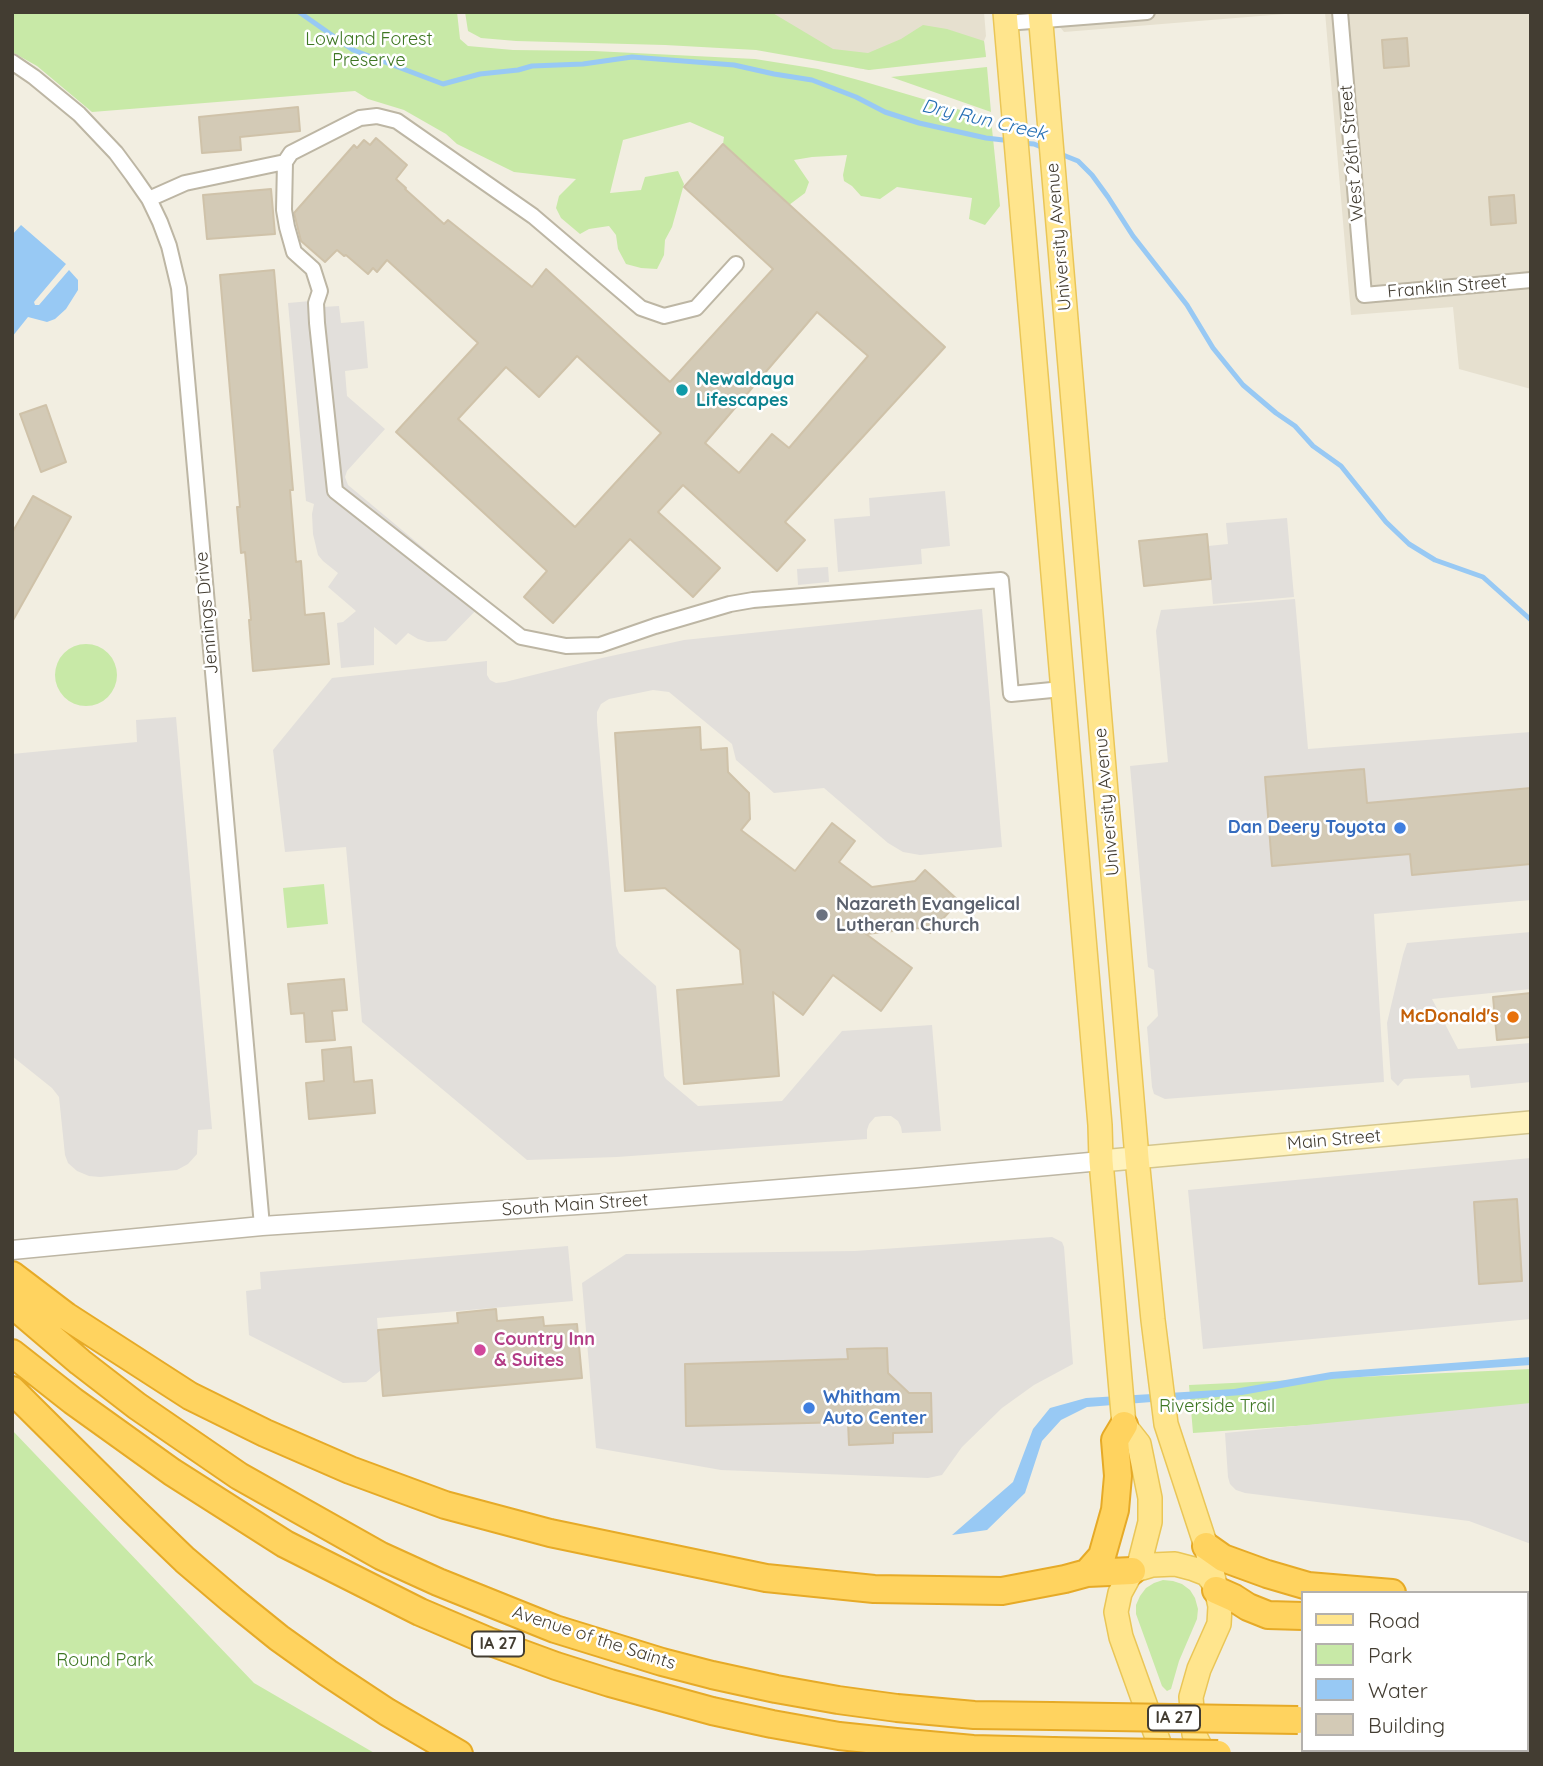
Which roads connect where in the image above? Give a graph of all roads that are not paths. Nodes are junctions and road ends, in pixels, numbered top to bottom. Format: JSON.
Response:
{"nodes":[{"id":1,"x":1147,"y":12,"type":"edge"},
{"id":2,"x":1340,"y":12,"type":"edge"},
{"id":3,"x":1040,"y":16,"type":"edge"},
{"id":4,"x":1006,"y":18,"type":"edge"},
{"id":5,"x":12,"y":62,"type":"edge"},
{"id":6,"x":285,"y":162,"type":"junction"},
{"id":7,"x":149,"y":200,"type":"junction"},
{"id":8,"x":736,"y":264,"type":"dead end"},
{"id":9,"x":1531,"y":280,"type":"edge"},
{"id":10,"x":1364,"y":295,"type":"joint"},
{"id":11,"x":1062,"y":689,"type":"junction"},
{"id":12,"x":1531,"y":1122,"type":"edge"},
{"id":13,"x":1137,"y":1158,"type":"junction"},
{"id":14,"x":1101,"y":1161,"type":"junction"},
{"id":15,"x":262,"y":1227,"type":"junction"},
{"id":16,"x":12,"y":1250,"type":"edge"},
{"id":17,"x":12,"y":1275,"type":"edge"},
{"id":18,"x":12,"y":1304,"type":"edge"},
{"id":19,"x":12,"y":1353,"type":"edge"},
{"id":20,"x":12,"y":1390,"type":"edge"},
{"id":21,"x":1124,"y":1425,"type":"junction"},
{"id":22,"x":1206,"y":1546,"type":"junction"},
{"id":23,"x":1135,"y":1570,"type":"junction"},
{"id":24,"x":1087,"y":1573,"type":"junction"},
{"id":25,"x":1216,"y":1588,"type":"junction"},
{"id":26,"x":1368,"y":1591,"type":"edge"},
{"id":27,"x":1302,"y":1616,"type":"edge"},
{"id":28,"x":1301,"y":1720,"type":"edge"},
{"id":29,"x":459,"y":1754,"type":"edge"},
{"id":30,"x":1163,"y":1754,"type":"edge"},
{"id":31,"x":1204,"y":1754,"type":"edge"},
{"id":32,"x":1217,"y":1754,"type":"edge"}],
"edges":[{"from":1,"to":3,"type":"street"},
{"from":2,"to":10,"type":"street","name":"West 26th Street"},
{"from":3,"to":4,"type":"street"},
{"from":3,"to":13,"type":"main road","name":"University Avenue"},
{"from":4,"to":11,"type":"main road","name":"University Avenue"},
{"from":5,"to":7,"type":"street","name":"Jennings Drive"},
{"from":6,"to":7,"type":"street"},
{"from":6,"to":8,"type":"street"},
{"from":6,"to":11,"type":"street"},
{"from":7,"to":15,"type":"street","name":"Jennings Drive"},
{"from":9,"to":10,"type":"street","name":"Franklin Street"},
{"from":11,"to":14,"type":"main road","name":"University Avenue"},
{"from":12,"to":13,"type":"main road","name":"Main Street"},
{"from":13,"to":14,"type":"main road","name":"South Main Street"},
{"from":13,"to":22,"type":"main road","name":"University Avenue"},
{"from":14,"to":15,"type":"street","name":"South Main Street"},
{"from":14,"to":21,"type":"main road","name":"University Avenue"},
{"from":15,"to":16,"type":"street","name":"South Main Street"},
{"from":17,"to":24,"type":"highway"},
{"from":18,"to":28,"type":"highway","name":"Avenue of the Saints","number":"IA 27","bridge":true},
{"from":19,"to":32,"type":"highway","name":"Avenue of the Saints","number":"IA 27","bridge":true},
{"from":20,"to":29,"type":"highway"},
{"from":21,"to":23,"type":"main road","name":"University Avenue"},
{"from":21,"to":24,"type":"highway"},
{"from":22,"to":25,"type":"main road","name":"University Avenue"},
{"from":22,"to":26,"type":"highway"},
{"from":23,"to":24,"type":"highway"},
{"from":23,"to":25,"type":"main road"},
{"from":23,"to":30,"type":"main road","name":"University Avenue"},
{"from":25,"to":27,"type":"highway"},
{"from":25,"to":31,"type":"main road","name":"University Avenue"}]}
